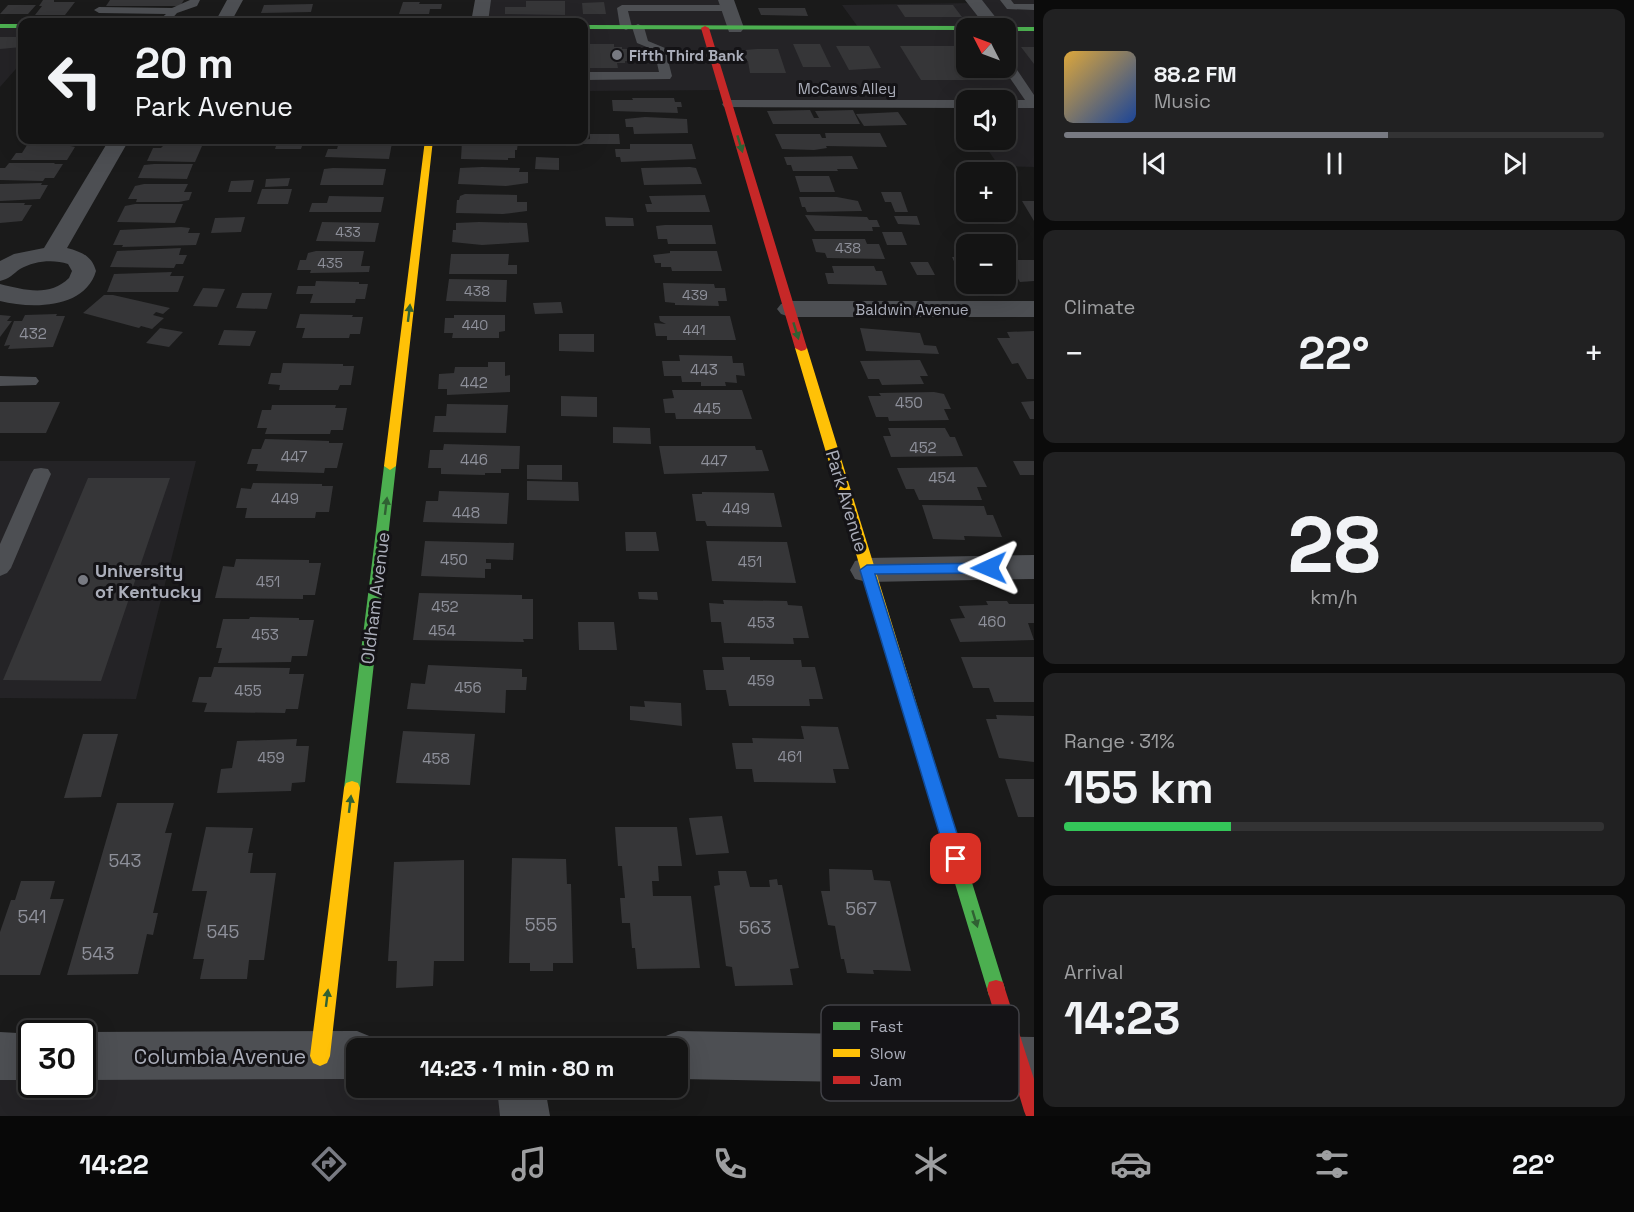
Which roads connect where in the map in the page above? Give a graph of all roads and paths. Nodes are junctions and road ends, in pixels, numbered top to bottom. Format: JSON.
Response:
{"nodes":[{"id":1,"x":195,"y":0,"type":"edge"},
{"id":2,"x":235,"y":0,"type":"edge"},
{"id":3,"x":483,"y":0,"type":"edge"},
{"id":4,"x":974,"y":0,"type":"edge"},
{"id":5,"x":1005,"y":0,"type":"edge"},
{"id":6,"x":727,"y":4,"type":"edge"},
{"id":7,"x":101,"y":5,"type":"edge"},
{"id":8,"x":1034,"y":7,"type":"edge"},
{"id":9,"x":172,"y":10,"type":"junction"},
{"id":10,"x":169,"y":18,"type":"edge"},
{"id":11,"x":225,"y":18,"type":"edge"},
{"id":12,"x":481,"y":18,"type":"edge"},
{"id":13,"x":988,"y":18,"type":"edge"},
{"id":14,"x":0,"y":26,"type":"edge"},
{"id":15,"x":18,"y":26,"type":"edge"},
{"id":16,"x":588,"y":27,"type":"edge"},
{"id":17,"x":632,"y":27,"type":"junction"},
{"id":18,"x":705,"y":28,"type":"junction"},
{"id":19,"x":735,"y":28,"type":"junction"},
{"id":20,"x":956,"y":28,"type":"edge"},
{"id":21,"x":1016,"y":28,"type":"edge"},
{"id":22,"x":1034,"y":29,"type":"edge"},
{"id":23,"x":639,"y":51,"type":"junction"},
{"id":24,"x":588,"y":76,"type":"edge"},
{"id":25,"x":642,"y":76,"type":"junction"},
{"id":26,"x":1016,"y":77,"type":"edge"},
{"id":27,"x":728,"y":104,"type":"junction"},
{"id":28,"x":956,"y":104,"type":"edge"},
{"id":29,"x":1016,"y":104,"type":"edge"},
{"id":30,"x":1034,"y":104,"type":"edge"},
{"id":31,"x":117,"y":144,"type":"edge"},
{"id":32,"x":429,"y":144,"type":"edge"},
{"id":33,"x":52,"y":254,"type":"junction"},
{"id":34,"x":0,"y":274,"type":"edge"},
{"id":35,"x":0,"y":292,"type":"edge"},
{"id":36,"x":790,"y":309,"type":"junction"},
{"id":37,"x":1034,"y":309,"type":"edge"},
{"id":38,"x":0,"y":381,"type":"edge"},
{"id":39,"x":30,"y":381,"type":"dead end"},
{"id":40,"x":42,"y":474,"type":"dead end"},
{"id":41,"x":1034,"y":567,"type":"edge"},
{"id":42,"x":0,"y":568,"type":"edge"},
{"id":43,"x":867,"y":570,"type":"junction"},
{"id":44,"x":1008,"y":1005,"type":"edge"},
{"id":45,"x":1019,"y":1038,"type":"edge"},
{"id":46,"x":688,"y":1055,"type":"edge"},
{"id":47,"x":0,"y":1056,"type":"edge"},
{"id":48,"x":18,"y":1056,"type":"edge"},
{"id":49,"x":96,"y":1056,"type":"edge"},
{"id":50,"x":339,"y":1056,"type":"edge"},
{"id":51,"x":821,"y":1057,"type":"edge"},
{"id":52,"x":1026,"y":1060,"type":"edge"},
{"id":53,"x":522,"y":1098,"type":"edge"},
{"id":54,"x":1034,"y":1111,"type":"edge"},
{"id":55,"x":525,"y":1116,"type":"edge"}],
"edges":[{"from":1,"to":9,"type":"lane"},
{"from":2,"to":11,"type":"street"},
{"from":3,"to":12,"type":"street"},
{"from":4,"to":13,"type":"street"},
{"from":5,"to":8,"type":"lane"},
{"from":6,"to":17,"type":"lane"},
{"from":6,"to":19,"type":"street"},
{"from":7,"to":9,"type":"lane"},
{"from":9,"to":10,"type":"lane"},
{"from":14,"to":15,"type":"street"},
{"from":16,"to":17,"type":"street"},
{"from":17,"to":18,"type":"street"},
{"from":17,"to":23,"type":"lane"},
{"from":18,"to":19,"type":"street"},
{"from":18,"to":27,"type":"street","name":"Park Avenue"},
{"from":19,"to":20,"type":"street"},
{"from":21,"to":22,"type":"street"},
{"from":23,"to":25,"type":"lane"},
{"from":23,"to":25,"type":"lane"},
{"from":24,"to":25,"type":"lane"},
{"from":26,"to":30,"type":"lane"},
{"from":27,"to":28,"type":"lane","name":"McCaws Alley"},
{"from":27,"to":36,"type":"street","name":"Park Avenue","one_way":true},
{"from":29,"to":30,"type":"lane"},
{"from":31,"to":33,"type":"street"},
{"from":50,"to":32,"type":"street","name":"Oldham Avenue","one_way":true},
{"from":33,"to":34,"type":"street"},
{"from":33,"to":35,"type":"street"},
{"from":36,"to":37,"type":"street","name":"Baldwin Avenue"},
{"from":36,"to":43,"type":"street","name":"Park Avenue","one_way":true},
{"from":38,"to":39,"type":"lane"},
{"from":40,"to":42,"type":"lane"},
{"from":41,"to":43,"type":"street"},
{"from":43,"to":44,"type":"street","name":"Park Avenue","one_way":true},
{"from":45,"to":52,"type":"street","name":"Park Avenue","one_way":true},
{"from":46,"to":51,"type":"street"},
{"from":47,"to":48,"type":"street"},
{"from":49,"to":50,"type":"street","name":"Columbia Avenue"},
{"from":52,"to":54,"type":"street","name":"Park Avenue"},
{"from":53,"to":55,"type":"street"}]}
